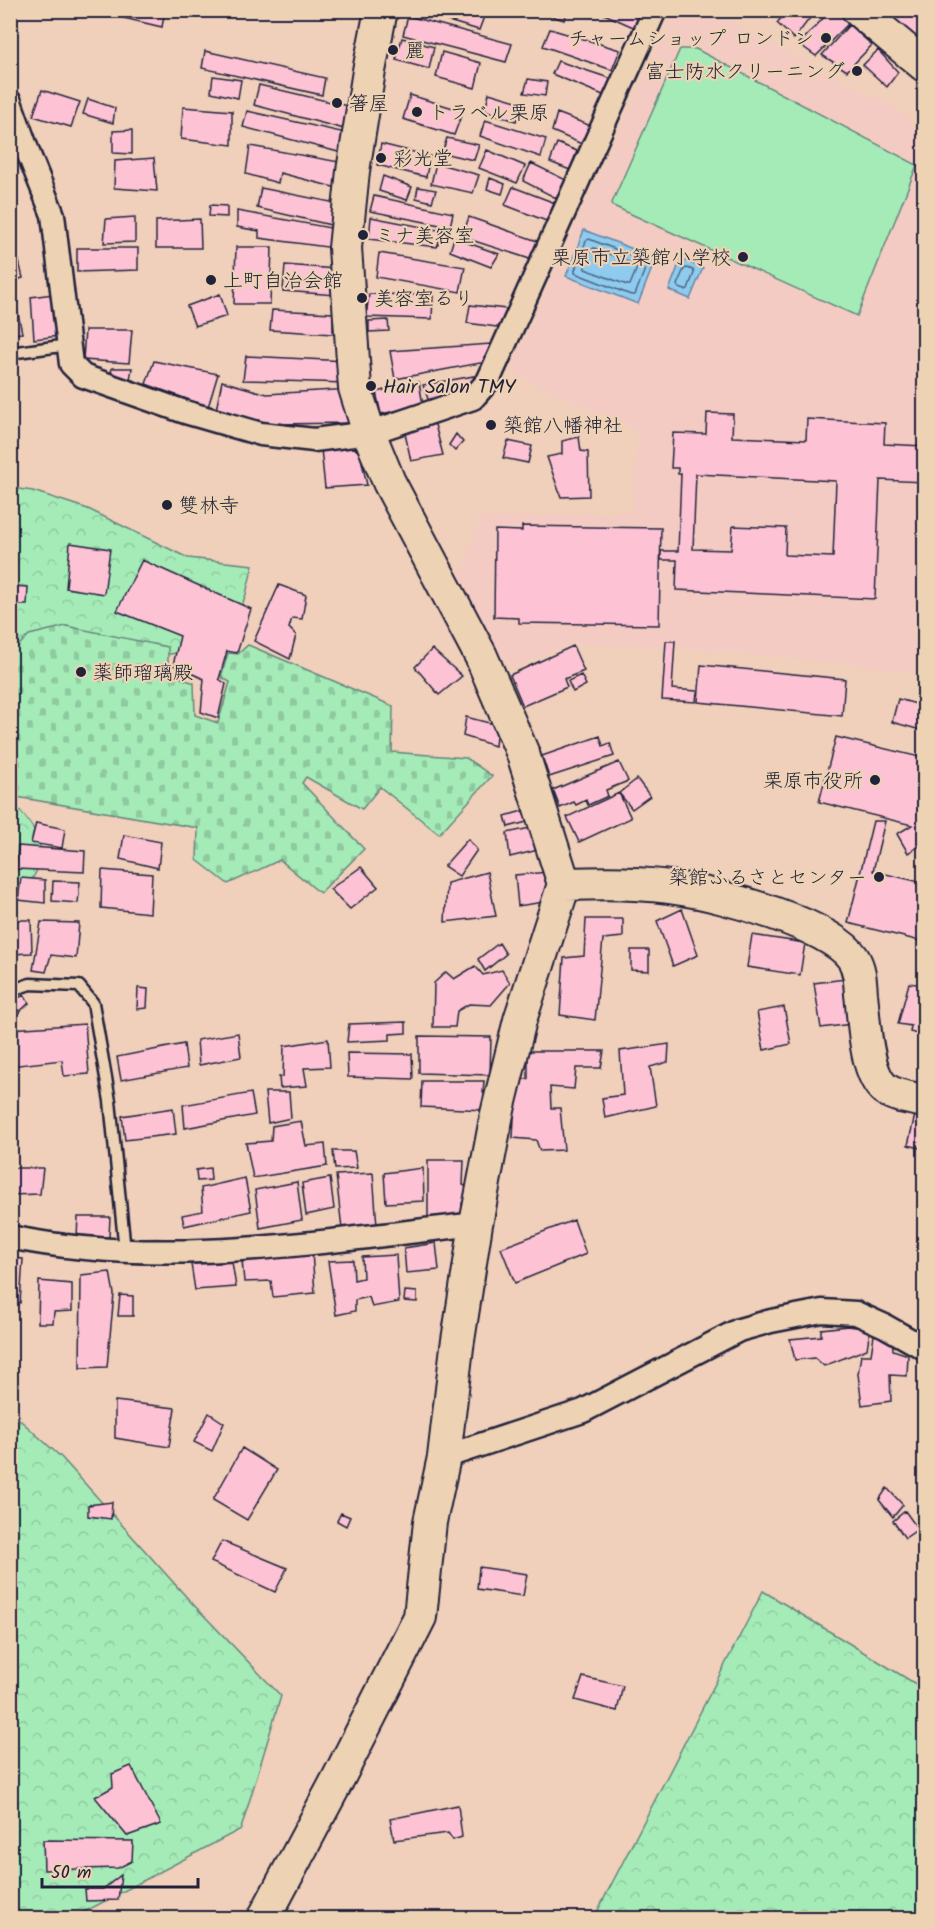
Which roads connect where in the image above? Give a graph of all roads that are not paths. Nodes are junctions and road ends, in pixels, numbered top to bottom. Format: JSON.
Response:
{"nodes":[{"id":1,"x":381,"y":10,"type":"edge"},
{"id":2,"x":655,"y":10,"type":"edge"},
{"id":3,"x":858,"y":10,"type":"edge"},
{"id":4,"x":923,"y":60,"type":"edge"},
{"id":5,"x":10,"y":102,"type":"edge"},
{"id":6,"x":69,"y":345,"type":"junction"},
{"id":7,"x":10,"y":353,"type":"edge"},
{"id":8,"x":369,"y":434,"type":"junction"},
{"id":9,"x":564,"y":884,"type":"junction"},
{"id":10,"x":10,"y":991,"type":"edge"},
{"id":11,"x":924,"y":1101,"type":"edge"},
{"id":12,"x":476,"y":1224,"type":"junction"},
{"id":13,"x":10,"y":1237,"type":"edge"},
{"id":14,"x":125,"y":1251,"type":"junction"},
{"id":15,"x":924,"y":1348,"type":"edge"},
{"id":16,"x":444,"y":1457,"type":"junction"},
{"id":17,"x":264,"y":1918,"type":"edge"}],
"edges":[{"from":1,"to":8,"type":"street"},
{"from":2,"to":8,"type":"street"},
{"from":3,"to":4,"type":"street"},
{"from":5,"to":6,"type":"street"},
{"from":6,"to":7,"type":"lane"},
{"from":6,"to":8,"type":"street"},
{"from":8,"to":9,"type":"street"},
{"from":9,"to":11,"type":"street"},
{"from":9,"to":12,"type":"street"},
{"from":10,"to":14,"type":"lane"},
{"from":12,"to":14,"type":"street"},
{"from":12,"to":16,"type":"street"},
{"from":13,"to":14,"type":"street"},
{"from":15,"to":16,"type":"street"},
{"from":16,"to":17,"type":"street"}]}
